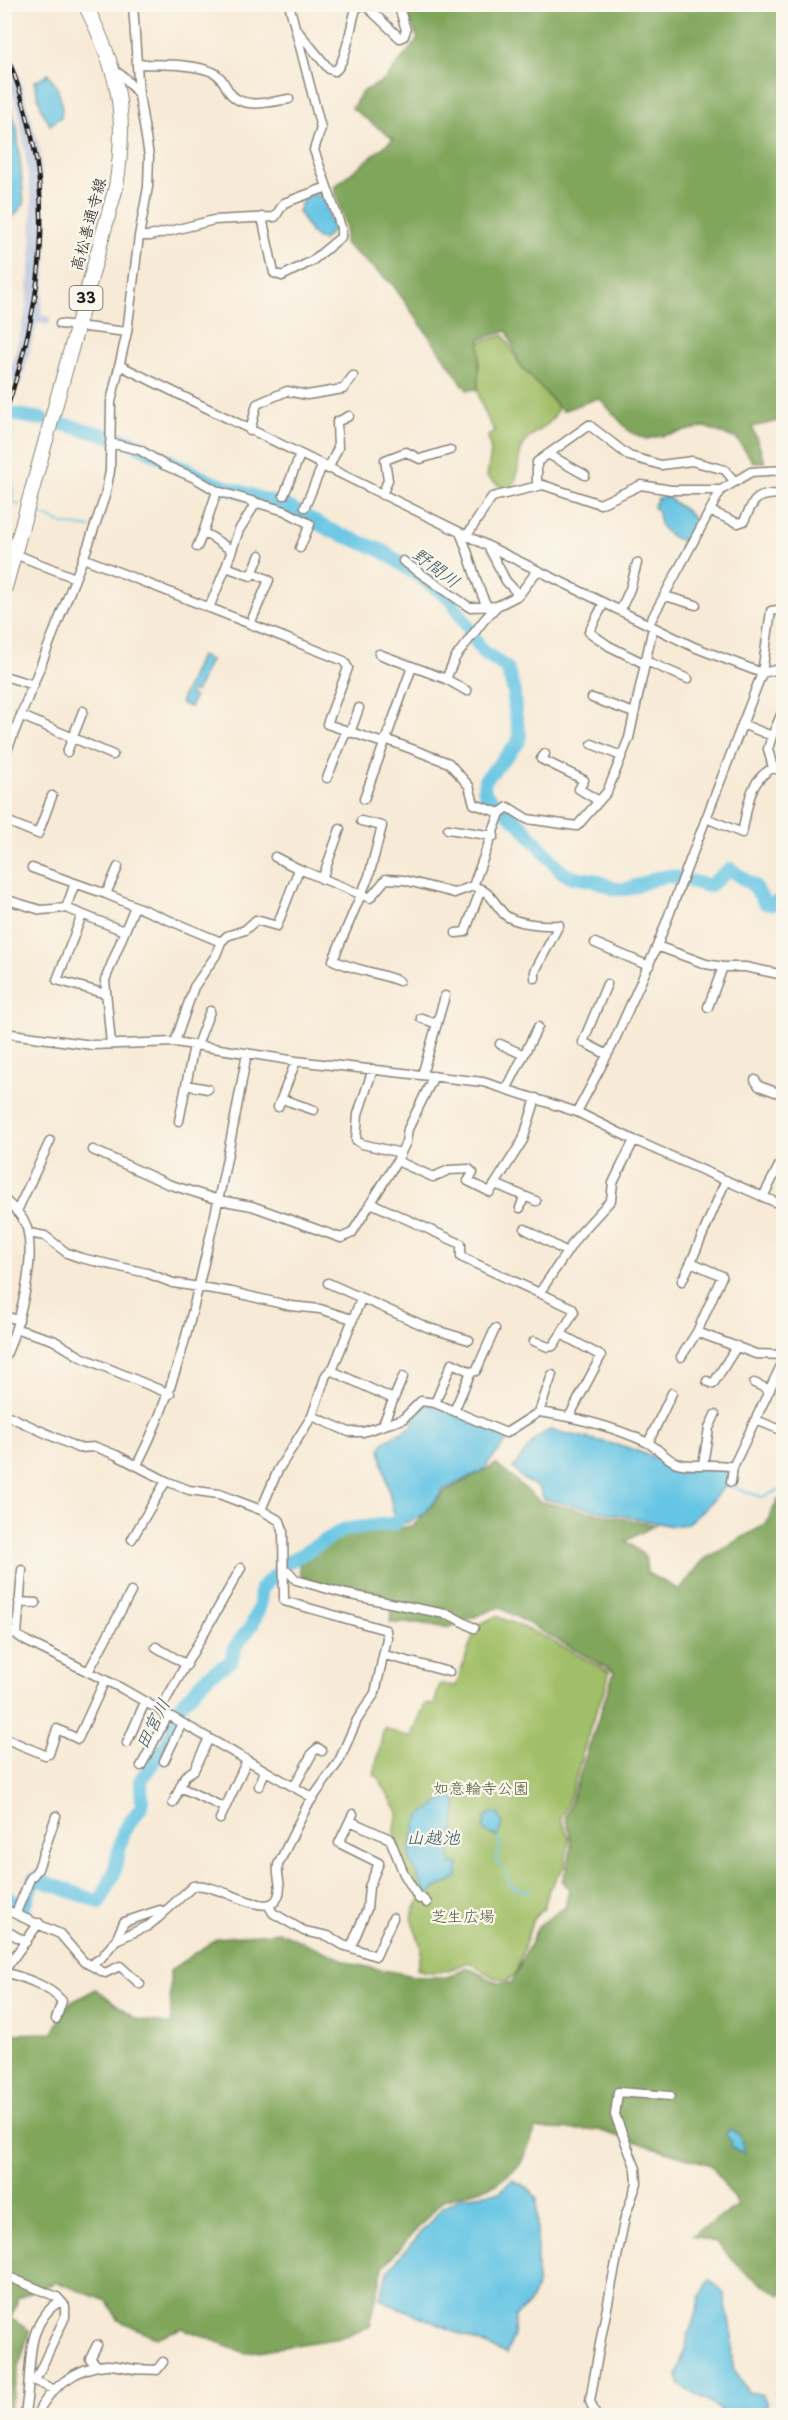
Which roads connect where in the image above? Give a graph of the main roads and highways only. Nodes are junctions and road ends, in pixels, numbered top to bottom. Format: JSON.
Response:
{"nodes":[{"id":1,"x":85,"y":4,"type":"edge"},
{"id":2,"x":4,"y":591,"type":"edge"}],
"edges":[{"from":1,"to":2,"type":"main road","name":"高松善通寺線","number":"33"}]}
